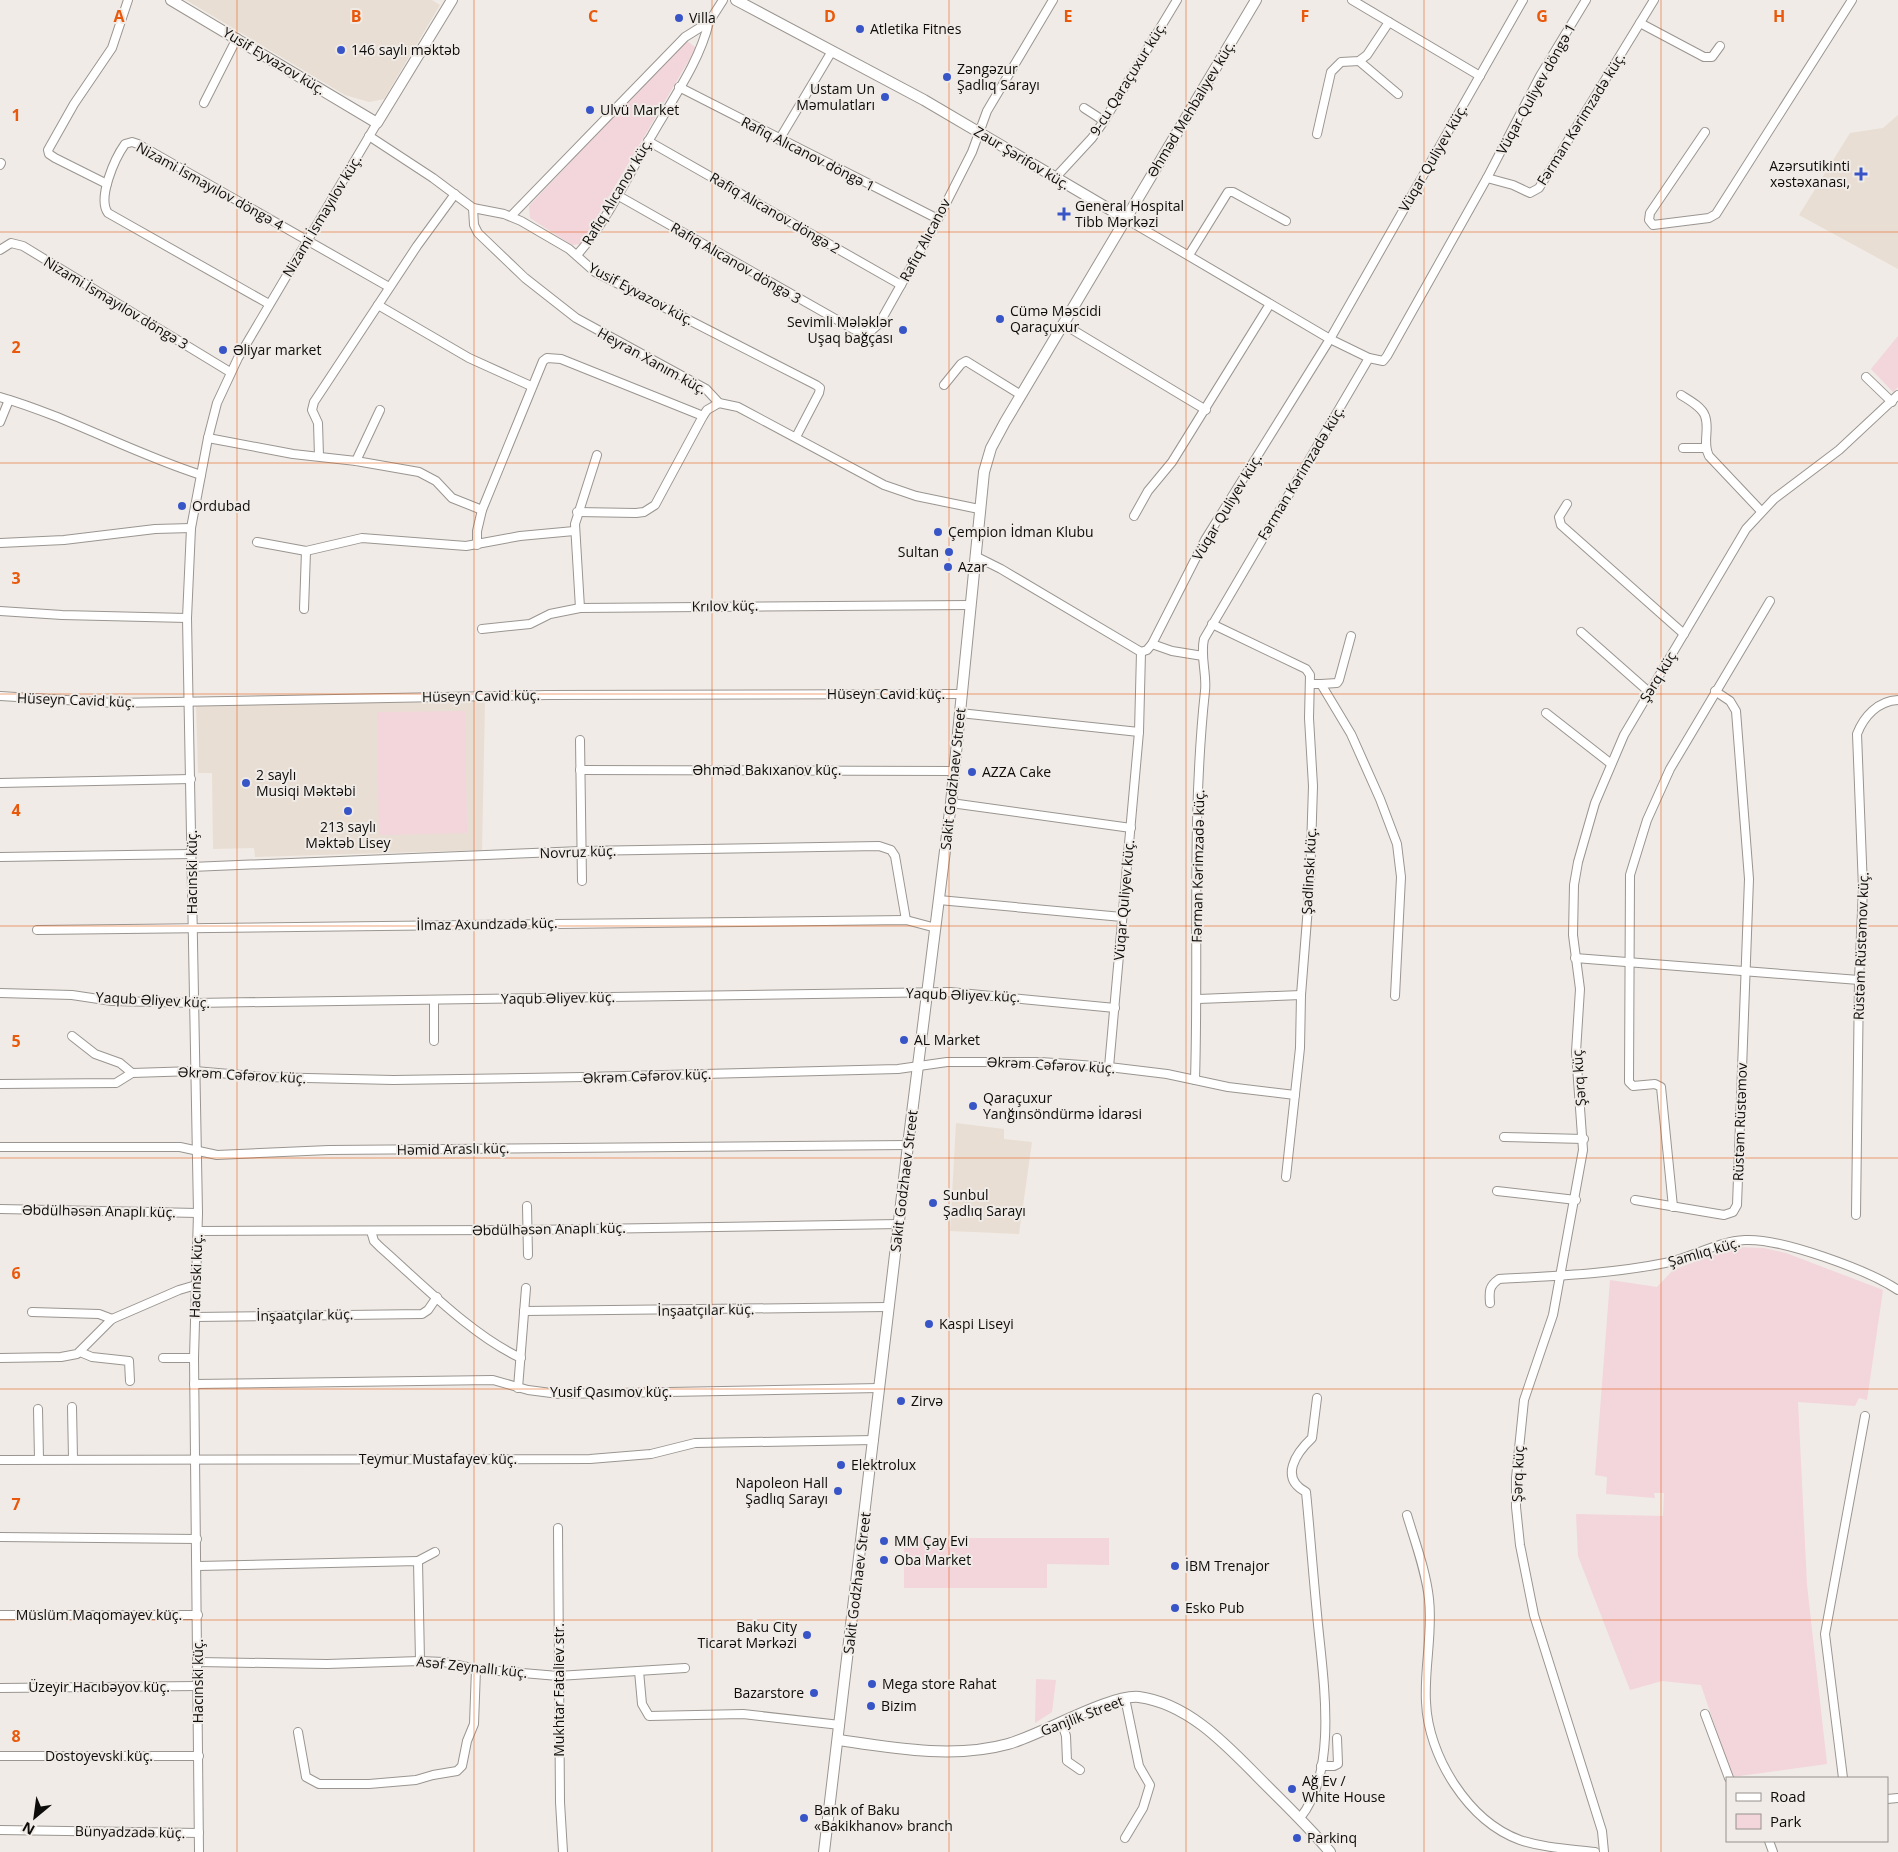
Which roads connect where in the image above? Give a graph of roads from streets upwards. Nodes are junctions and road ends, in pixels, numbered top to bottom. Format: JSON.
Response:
{"nodes":[{"id":1,"x":128,"y":0,"type":"edge"},
{"id":2,"x":171,"y":0,"type":"edge"},
{"id":3,"x":452,"y":0,"type":"edge"},
{"id":4,"x":723,"y":0,"type":"edge"},
{"id":5,"x":736,"y":0,"type":"edge"},
{"id":6,"x":1053,"y":0,"type":"edge"},
{"id":7,"x":1177,"y":0,"type":"edge"},
{"id":8,"x":1256,"y":0,"type":"edge"},
{"id":9,"x":1352,"y":0,"type":"edge"},
{"id":10,"x":1523,"y":0,"type":"edge"},
{"id":11,"x":1586,"y":0,"type":"edge"},
{"id":12,"x":1654,"y":0,"type":"edge"},
{"id":13,"x":1852,"y":0,"type":"edge"},
{"id":14,"x":749,"y":3,"type":"edge"},
{"id":15,"x":709,"y":22,"type":"junction"},
{"id":16,"x":1389,"y":22,"type":"junction"},
{"id":17,"x":1640,"y":23,"type":"junction"},
{"id":18,"x":237,"y":38,"type":"junction"},
{"id":19,"x":1720,"y":46,"type":"dead end"},
{"id":20,"x":832,"y":51,"type":"junction"},
{"id":21,"x":1359,"y":61,"type":"junction"},
{"id":22,"x":1480,"y":76,"type":"junction"},
{"id":23,"x":679,"y":88,"type":"junction"},
{"id":24,"x":1398,"y":94,"type":"dead end"},
{"id":25,"x":204,"y":103,"type":"dead end"},
{"id":26,"x":1084,"y":108,"type":"dead end"},
{"id":27,"x":1104,"y":121,"type":"junction"},
{"id":28,"x":377,"y":123,"type":"junction"},
{"id":29,"x":980,"y":132,"type":"junction"},
{"id":30,"x":1705,"y":132,"type":"dead end"},
{"id":31,"x":1317,"y":134,"type":"dead end"},
{"id":32,"x":369,"y":136,"type":"junction"},
{"id":33,"x":779,"y":140,"type":"junction"},
{"id":34,"x":648,"y":141,"type":"junction"},
{"id":35,"x":1056,"y":177,"type":"junction"},
{"id":36,"x":1487,"y":178,"type":"junction"},
{"id":37,"x":107,"y":184,"type":"junction"},
{"id":38,"x":455,"y":194,"type":"junction"},
{"id":39,"x":617,"y":195,"type":"junction"},
{"id":40,"x":473,"y":208,"type":"junction"},
{"id":41,"x":511,"y":216,"type":"junction"},
{"id":42,"x":938,"y":219,"type":"junction"},
{"id":43,"x":1126,"y":219,"type":"junction"},
{"id":44,"x":1286,"y":221,"type":"dead end"},
{"id":45,"x":307,"y":240,"type":"junction"},
{"id":46,"x":0,"y":250,"type":"edge"},
{"id":47,"x":577,"y":255,"type":"junction"},
{"id":48,"x":1189,"y":255,"type":"junction"},
{"id":49,"x":901,"y":285,"type":"junction"},
{"id":50,"x":389,"y":287,"type":"junction"},
{"id":51,"x":269,"y":304,"type":"junction"},
{"id":52,"x":1270,"y":304,"type":"junction"},
{"id":53,"x":378,"y":305,"type":"junction"},
{"id":54,"x":1063,"y":324,"type":"junction"},
{"id":55,"x":855,"y":330,"type":"joint"},
{"id":56,"x":1330,"y":339,"type":"junction"},
{"id":57,"x":1369,"y":358,"type":"junction"},
{"id":58,"x":230,"y":372,"type":"junction"},
{"id":59,"x":1866,"y":377,"type":"dead end"},
{"id":60,"x":944,"y":385,"type":"dead end"},
{"id":61,"x":531,"y":386,"type":"junction"},
{"id":62,"x":1021,"y":395,"type":"junction"},
{"id":63,"x":1682,"y":395,"type":"dead end"},
{"id":64,"x":1898,"y":395,"type":"edge"},
{"id":65,"x":0,"y":397,"type":"edge"},
{"id":66,"x":9,"y":400,"type":"junction"},
{"id":67,"x":1892,"y":402,"type":"junction"},
{"id":68,"x":719,"y":404,"type":"junction"},
{"id":69,"x":380,"y":410,"type":"dead end"},
{"id":70,"x":1206,"y":410,"type":"junction"},
{"id":71,"x":703,"y":416,"type":"junction"},
{"id":72,"x":0,"y":422,"type":"edge"},
{"id":73,"x":796,"y":437,"type":"junction"},
{"id":74,"x":208,"y":438,"type":"junction"},
{"id":75,"x":1683,"y":448,"type":"dead end"},
{"id":76,"x":1705,"y":448,"type":"junction"},
{"id":77,"x":597,"y":455,"type":"dead end"},
{"id":78,"x":319,"y":456,"type":"junction"},
{"id":79,"x":356,"y":461,"type":"junction"},
{"id":80,"x":201,"y":475,"type":"junction"},
{"id":81,"x":1567,"y":504,"type":"dead end"},
{"id":82,"x":979,"y":509,"type":"junction"},
{"id":83,"x":482,"y":510,"type":"junction"},
{"id":84,"x":1762,"y":510,"type":"junction"},
{"id":85,"x":577,"y":512,"type":"junction"},
{"id":86,"x":1134,"y":516,"type":"dead end"},
{"id":87,"x":191,"y":528,"type":"junction"},
{"id":88,"x":574,"y":531,"type":"junction"},
{"id":89,"x":257,"y":542,"type":"dead end"},
{"id":90,"x":0,"y":543,"type":"edge"},
{"id":91,"x":478,"y":545,"type":"junction"},
{"id":92,"x":306,"y":550,"type":"junction"},
{"id":93,"x":975,"y":556,"type":"junction"},
{"id":94,"x":1770,"y":600,"type":"dead end"},
{"id":95,"x":972,"y":605,"type":"junction"},
{"id":96,"x":580,"y":608,"type":"junction"},
{"id":97,"x":304,"y":609,"type":"dead end"},
{"id":98,"x":0,"y":611,"type":"edge"},
{"id":99,"x":188,"y":618,"type":"junction"},
{"id":100,"x":1212,"y":624,"type":"junction"},
{"id":101,"x":482,"y":630,"type":"dead end"},
{"id":102,"x":1581,"y":632,"type":"dead end"},
{"id":103,"x":1684,"y":634,"type":"junction"},
{"id":104,"x":1351,"y":636,"type":"dead end"},
{"id":105,"x":1152,"y":644,"type":"junction"},
{"id":106,"x":1141,"y":652,"type":"junction"},
{"id":107,"x":1203,"y":656,"type":"junction"},
{"id":108,"x":1311,"y":684,"type":"junction"},
{"id":109,"x":1321,"y":684,"type":"junction"},
{"id":110,"x":1715,"y":691,"type":"junction"},
{"id":111,"x":1649,"y":692,"type":"junction"},
{"id":112,"x":962,"y":694,"type":"junction"},
{"id":113,"x":0,"y":696,"type":"edge"},
{"id":114,"x":1898,"y":700,"type":"edge"},
{"id":115,"x":190,"y":701,"type":"junction"},
{"id":116,"x":1546,"y":712,"type":"dead end"},
{"id":117,"x":960,"y":713,"type":"junction"},
{"id":118,"x":1140,"y":732,"type":"junction"},
{"id":119,"x":580,"y":740,"type":"dead end"},
{"id":120,"x":1610,"y":764,"type":"junction"},
{"id":121,"x":580,"y":770,"type":"junction"},
{"id":122,"x":954,"y":771,"type":"junction"},
{"id":123,"x":191,"y":779,"type":"junction"},
{"id":124,"x":0,"y":783,"type":"edge"},
{"id":125,"x":951,"y":803,"type":"junction"},
{"id":126,"x":1131,"y":828,"type":"junction"},
{"id":127,"x":581,"y":851,"type":"junction"},
{"id":128,"x":191,"y":854,"type":"junction"},
{"id":129,"x":0,"y":857,"type":"edge"},
{"id":130,"x":192,"y":867,"type":"junction"},
{"id":131,"x":582,"y":881,"type":"dead end"},
{"id":132,"x":939,"y":900,"type":"junction"},
{"id":133,"x":1122,"y":917,"type":"junction"},
{"id":134,"x":906,"y":920,"type":"junction"},
{"id":135,"x":192,"y":928,"type":"junction"},
{"id":136,"x":936,"y":928,"type":"junction"},
{"id":137,"x":36,"y":930,"type":"dead end"},
{"id":138,"x":1575,"y":958,"type":"junction"},
{"id":139,"x":1630,"y":962,"type":"junction"},
{"id":140,"x":1745,"y":970,"type":"junction"},
{"id":141,"x":1859,"y":980,"type":"junction"},
{"id":142,"x":0,"y":992,"type":"edge"},
{"id":143,"x":928,"y":992,"type":"junction"},
{"id":144,"x":1301,"y":995,"type":"junction"},
{"id":145,"x":1395,"y":996,"type":"dead end"},
{"id":146,"x":1198,"y":999,"type":"junction"},
{"id":147,"x":434,"y":1000,"type":"junction"},
{"id":148,"x":195,"y":1003,"type":"junction"},
{"id":149,"x":1115,"y":1008,"type":"junction"},
{"id":150,"x":72,"y":1036,"type":"dead end"},
{"id":151,"x":434,"y":1041,"type":"dead end"},
{"id":152,"x":918,"y":1065,"type":"junction"},
{"id":153,"x":1110,"y":1067,"type":"junction"},
{"id":154,"x":195,"y":1071,"type":"junction"},
{"id":155,"x":132,"y":1073,"type":"junction"},
{"id":156,"x":1195,"y":1080,"type":"junction"},
{"id":157,"x":0,"y":1084,"type":"edge"},
{"id":158,"x":1295,"y":1095,"type":"junction"},
{"id":159,"x":1504,"y":1137,"type":"dead end"},
{"id":160,"x":1584,"y":1138,"type":"junction"},
{"id":161,"x":908,"y":1145,"type":"junction"},
{"id":162,"x":0,"y":1148,"type":"edge"},
{"id":163,"x":197,"y":1152,"type":"junction"},
{"id":164,"x":1286,"y":1177,"type":"dead end"},
{"id":165,"x":1496,"y":1191,"type":"dead end"},
{"id":166,"x":1576,"y":1200,"type":"junction"},
{"id":167,"x":1635,"y":1200,"type":"dead end"},
{"id":168,"x":527,"y":1206,"type":"dead end"},
{"id":169,"x":1673,"y":1207,"type":"junction"},
{"id":170,"x":0,"y":1209,"type":"edge"},
{"id":171,"x":198,"y":1214,"type":"junction"},
{"id":172,"x":1856,"y":1215,"type":"dead end"},
{"id":173,"x":899,"y":1224,"type":"junction"},
{"id":174,"x":526,"y":1230,"type":"junction"},
{"id":175,"x":198,"y":1231,"type":"junction"},
{"id":176,"x":371,"y":1231,"type":"junction"},
{"id":177,"x":528,"y":1255,"type":"dead end"},
{"id":178,"x":1560,"y":1275,"type":"junction"},
{"id":179,"x":196,"y":1285,"type":"junction"},
{"id":180,"x":526,"y":1288,"type":"dead end"},
{"id":181,"x":1898,"y":1290,"type":"edge"},
{"id":182,"x":437,"y":1297,"type":"junction"},
{"id":183,"x":1490,"y":1303,"type":"dead end"},
{"id":184,"x":888,"y":1307,"type":"junction"},
{"id":185,"x":524,"y":1311,"type":"junction"},
{"id":186,"x":32,"y":1312,"type":"dead end"},
{"id":187,"x":195,"y":1317,"type":"junction"},
{"id":188,"x":112,"y":1319,"type":"junction"},
{"id":189,"x":80,"y":1352,"type":"junction"},
{"id":190,"x":0,"y":1358,"type":"edge"},
{"id":191,"x":163,"y":1358,"type":"dead end"},
{"id":192,"x":194,"y":1358,"type":"junction"},
{"id":193,"x":521,"y":1358,"type":"junction"},
{"id":194,"x":130,"y":1381,"type":"dead end"},
{"id":195,"x":194,"y":1384,"type":"junction"},
{"id":196,"x":518,"y":1388,"type":"junction"},
{"id":197,"x":879,"y":1388,"type":"junction"},
{"id":198,"x":1316,"y":1398,"type":"dead end"},
{"id":199,"x":72,"y":1407,"type":"dead end"},
{"id":200,"x":38,"y":1409,"type":"dead end"},
{"id":201,"x":1865,"y":1416,"type":"dead end"},
{"id":202,"x":874,"y":1440,"type":"junction"},
{"id":203,"x":39,"y":1459,"type":"junction"},
{"id":204,"x":73,"y":1459,"type":"junction"},
{"id":205,"x":196,"y":1459,"type":"junction"},
{"id":206,"x":0,"y":1460,"type":"edge"},
{"id":207,"x":1407,"y":1515,"type":"dead end"},
{"id":208,"x":558,"y":1528,"type":"dead end"},
{"id":209,"x":0,"y":1537,"type":"edge"},
{"id":210,"x":197,"y":1539,"type":"junction"},
{"id":211,"x":435,"y":1552,"type":"dead end"},
{"id":212,"x":418,"y":1561,"type":"junction"},
{"id":213,"x":198,"y":1566,"type":"junction"},
{"id":214,"x":0,"y":1615,"type":"edge"},
{"id":215,"x":198,"y":1615,"type":"junction"},
{"id":216,"x":420,"y":1660,"type":"junction"},
{"id":217,"x":198,"y":1662,"type":"junction"},
{"id":218,"x":685,"y":1668,"type":"dead end"},
{"id":219,"x":476,"y":1669,"type":"junction"},
{"id":220,"x":639,"y":1670,"type":"junction"},
{"id":221,"x":558,"y":1676,"type":"junction"},
{"id":222,"x":198,"y":1686,"type":"junction"},
{"id":223,"x":0,"y":1688,"type":"edge"},
{"id":224,"x":1125,"y":1698,"type":"junction"},
{"id":225,"x":1705,"y":1714,"type":"dead end"},
{"id":226,"x":1062,"y":1723,"type":"junction"},
{"id":227,"x":840,"y":1725,"type":"junction"},
{"id":228,"x":298,"y":1732,"type":"dead end"},
{"id":229,"x":1337,"y":1738,"type":"dead end"},
{"id":230,"x":839,"y":1740,"type":"junction"},
{"id":231,"x":0,"y":1756,"type":"edge"},
{"id":232,"x":199,"y":1756,"type":"junction"},
{"id":233,"x":1321,"y":1766,"type":"junction"},
{"id":234,"x":1080,"y":1770,"type":"dead end"},
{"id":235,"x":1729,"y":1777,"type":"edge"},
{"id":236,"x":1843,"y":1777,"type":"edge"},
{"id":237,"x":1300,"y":1818,"type":"junction"},
{"id":238,"x":0,"y":1830,"type":"edge"},
{"id":239,"x":199,"y":1833,"type":"junction"},
{"id":240,"x":1125,"y":1838,"type":"dead end"},
{"id":241,"x":199,"y":1852,"type":"edge"},
{"id":242,"x":563,"y":1852,"type":"edge"},
{"id":243,"x":824,"y":1852,"type":"edge"},
{"id":244,"x":1330,"y":1852,"type":"edge"},
{"id":245,"x":1595,"y":1852,"type":"edge"},
{"id":246,"x":1604,"y":1852,"type":"edge"}],
"edges":[{"from":1,"to":37,"type":"street"},
{"from":2,"to":18,"type":"street","name":"Yusif Eyvazov küç."},
{"from":3,"to":28,"type":"street","name":"Nizami İsmayılov küç."},
{"from":4,"to":15,"type":"street"},
{"from":5,"to":14,"type":"street","name":"Zaur Şərifov küç."},
{"from":6,"to":29,"type":"street","name":"Rafiq Alıcanov"},
{"from":7,"to":27,"type":"street","name":"9-cu Qaraçuxur küç."},
{"from":8,"to":43,"type":"street","name":"Əhməd Mehbalıyev küç."},
{"from":9,"to":16,"type":"street"},
{"from":10,"to":22,"type":"street","name":"Vüqar Quliyev küç."},
{"from":11,"to":36,"type":"street","name":"Vüqar Quliyev döngə 1"},
{"from":12,"to":17,"type":"street","name":"Fərman Kərimzadə küç."},
{"from":13,"to":30,"type":"street"},
{"from":14,"to":20,"type":"street","name":"Zaur Şərifov küç."},
{"from":15,"to":23,"type":"street","name":"Rafiq Alıcanov küç."},
{"from":15,"to":41,"type":"street"},
{"from":16,"to":21,"type":"street"},
{"from":16,"to":22,"type":"street"},
{"from":17,"to":19,"type":"street"},
{"from":17,"to":36,"type":"street","name":"Fərman Kərimzadə küç."},
{"from":18,"to":25,"type":"street"},
{"from":18,"to":28,"type":"street","name":"Yusif Eyvazov küç."},
{"from":20,"to":29,"type":"street","name":"Zaur Şərifov küç."},
{"from":20,"to":33,"type":"street"},
{"from":21,"to":24,"type":"street"},
{"from":21,"to":31,"type":"street"},
{"from":22,"to":56,"type":"street","name":"Vüqar Quliyev küç."},
{"from":23,"to":33,"type":"street","name":"Rafiq Alıcanov döngə 1"},
{"from":23,"to":34,"type":"street","name":"Rafiq Alıcanov küç."},
{"from":26,"to":27,"type":"street"},
{"from":27,"to":35,"type":"street","name":"9-cu Qaraçuxur küç."},
{"from":28,"to":32,"type":"street","name":"Nizami İsmayılov küç."},
{"from":29,"to":35,"type":"street","name":"Zaur Şərifov küç."},
{"from":29,"to":42,"type":"street","name":"Rafiq Alıcanov"},
{"from":32,"to":38,"type":"street","name":"Yusif Eyvazov küç."},
{"from":32,"to":45,"type":"street","name":"Nizami İsmayılov küç."},
{"from":33,"to":42,"type":"street","name":"Rafiq Alıcanov döngə 1"},
{"from":34,"to":39,"type":"street","name":"Rafiq Alıcanov küç."},
{"from":34,"to":49,"type":"street","name":"Rafiq Alıcanov döngə 2"},
{"from":35,"to":43,"type":"street","name":"Zaur Şərifov küç."},
{"from":36,"to":57,"type":"street"},
{"from":37,"to":45,"type":"street","name":"Nizami İsmayılov döngə 4"},
{"from":37,"to":51,"type":"street","name":"Nizami İsmayılov döngə 4"},
{"from":38,"to":40,"type":"street","name":"Yusif Eyvazov küç."},
{"from":38,"to":50,"type":"street"},
{"from":39,"to":47,"type":"street","name":"Rafiq Alıcanov küç."},
{"from":39,"to":55,"type":"street","name":"Rafiq Alıcanov döngə 3"},
{"from":40,"to":41,"type":"street","name":"Yusif Eyvazov küç."},
{"from":40,"to":68,"type":"street","name":"Heyran Xanım küç."},
{"from":41,"to":47,"type":"street","name":"Yusif Eyvazov küç."},
{"from":42,"to":49,"type":"street","name":"Rafiq Alıcanov"},
{"from":43,"to":48,"type":"street","name":"Zaur Şərifov küç."},
{"from":43,"to":54,"type":"street","name":"Əhməd Mehbalıyev küç."},
{"from":44,"to":48,"type":"street"},
{"from":45,"to":50,"type":"street","name":"Nizami İsmayılov döngə 4"},
{"from":45,"to":51,"type":"street","name":"Nizami İsmayılov küç."},
{"from":46,"to":58,"type":"street","name":"Nizami İsmayılov döngə 3"},
{"from":47,"to":73,"type":"street","name":"Yusif Eyvazov küç."},
{"from":48,"to":52,"type":"street","name":"Zaur Şərifov küç."},
{"from":49,"to":55,"type":"street","name":"Rafiq Alıcanov"},
{"from":50,"to":53,"type":"street"},
{"from":51,"to":58,"type":"street","name":"Nizami İsmayılov küç."},
{"from":52,"to":56,"type":"street","name":"Zaur Şərifov küç."},
{"from":52,"to":70,"type":"street"},
{"from":53,"to":61,"type":"street"},
{"from":53,"to":78,"type":"street"},
{"from":54,"to":62,"type":"street","name":"Əhməd Mehbalıyev küç."},
{"from":54,"to":70,"type":"street"},
{"from":56,"to":57,"type":"street","name":"Zaur Şərifov küç."},
{"from":56,"to":105,"type":"street","name":"Vüqar Quliyev küç."},
{"from":57,"to":100,"type":"street","name":"Fərman Kərimzadə küç."},
{"from":58,"to":74,"type":"street","name":"Nizami İsmayılov küç."},
{"from":59,"to":67,"type":"street"},
{"from":60,"to":62,"type":"street"},
{"from":61,"to":71,"type":"street"},
{"from":61,"to":83,"type":"street"},
{"from":62,"to":82,"type":"street","name":"Əhməd Mehbalıyev küç."},
{"from":63,"to":76,"type":"street"},
{"from":64,"to":67,"type":"street","name":"Şərq küç"},
{"from":65,"to":66,"type":"street"},
{"from":66,"to":72,"type":"street"},
{"from":66,"to":80,"type":"street"},
{"from":67,"to":84,"type":"street","name":"Şərq küç"},
{"from":68,"to":71,"type":"street"},
{"from":68,"to":73,"type":"street","name":"Heyran Xanım küç."},
{"from":69,"to":79,"type":"street"},
{"from":70,"to":86,"type":"street"},
{"from":71,"to":85,"type":"street"},
{"from":73,"to":82,"type":"street","name":"Heyran Xanım küç."},
{"from":74,"to":78,"type":"street"},
{"from":74,"to":80,"type":"street","name":"Nizami İsmayılov küç."},
{"from":75,"to":76,"type":"street"},
{"from":76,"to":84,"type":"street"},
{"from":77,"to":85,"type":"street"},
{"from":78,"to":79,"type":"street"},
{"from":79,"to":83,"type":"street"},
{"from":80,"to":87,"type":"street","name":"Nizami İsmayılov küç."},
{"from":81,"to":103,"type":"street"},
{"from":82,"to":93,"type":"street","name":"Sakit Godzhaev Street"},
{"from":83,"to":91,"type":"street"},
{"from":84,"to":103,"type":"street","name":"Şərq küç"},
{"from":85,"to":88,"type":"street"},
{"from":87,"to":90,"type":"street"},
{"from":87,"to":99,"type":"street","name":"Hacınski küç."},
{"from":88,"to":91,"type":"street"},
{"from":88,"to":96,"type":"street"},
{"from":89,"to":92,"type":"street"},
{"from":91,"to":92,"type":"street"},
{"from":92,"to":97,"type":"street"},
{"from":93,"to":95,"type":"street","name":"Sakit Godzhaev Street"},
{"from":93,"to":106,"type":"street"},
{"from":94,"to":110,"type":"street"},
{"from":95,"to":96,"type":"street","name":"Krılov küç."},
{"from":95,"to":112,"type":"street","name":"Sakit Godzhaev Street"},
{"from":96,"to":101,"type":"street","name":"Krılov küç."},
{"from":98,"to":99,"type":"street"},
{"from":99,"to":115,"type":"street","name":"Hacınski küç."},
{"from":100,"to":107,"type":"street","name":"Fərman Kərimzadə küç."},
{"from":100,"to":108,"type":"street"},
{"from":102,"to":111,"type":"street"},
{"from":103,"to":111,"type":"street","name":"Şərq küç"},
{"from":104,"to":109,"type":"street"},
{"from":105,"to":106,"type":"street","name":"Vüqar Quliyev küç."},
{"from":105,"to":107,"type":"street"},
{"from":106,"to":118,"type":"street","name":"Vüqar Quliyev küç."},
{"from":107,"to":146,"type":"street","name":"Fərman Kərimzadə küç."},
{"from":108,"to":109,"type":"street"},
{"from":108,"to":144,"type":"street","name":"Şadlinski küç."},
{"from":109,"to":145,"type":"street"},
{"from":110,"to":139,"type":"street"},
{"from":110,"to":140,"type":"street","name":"Rüstəm Rüstəmov"},
{"from":111,"to":120,"type":"street","name":"Şərq küç"},
{"from":112,"to":115,"type":"street","name":"Hüseyn Cavid küç."},
{"from":112,"to":117,"type":"street","name":"Sakit Godzhaev Street"},
{"from":113,"to":115,"type":"street","name":"Hüseyn Cavid küç."},
{"from":114,"to":141,"type":"street","name":"Rüstəm Rüstəmov küç."},
{"from":115,"to":123,"type":"street","name":"Hacınski küç."},
{"from":116,"to":120,"type":"street"},
{"from":117,"to":118,"type":"street"},
{"from":117,"to":122,"type":"street","name":"Sakit Godzhaev Street"},
{"from":118,"to":126,"type":"street","name":"Vüqar Quliyev küç."},
{"from":119,"to":121,"type":"street"},
{"from":120,"to":138,"type":"street","name":"Şərq küç"},
{"from":121,"to":122,"type":"street","name":"Əhməd Bakıxanov küç."},
{"from":121,"to":127,"type":"street"},
{"from":122,"to":125,"type":"street","name":"Sakit Godzhaev Street"},
{"from":123,"to":124,"type":"street"},
{"from":123,"to":128,"type":"street","name":"Hacınski küç."},
{"from":125,"to":126,"type":"street"},
{"from":125,"to":132,"type":"street","name":"Sakit Godzhaev Street"},
{"from":126,"to":133,"type":"street","name":"Vüqar Quliyev küç."},
{"from":127,"to":130,"type":"street","name":"Novruz küç."},
{"from":127,"to":131,"type":"street"},
{"from":127,"to":134,"type":"street","name":"Novruz küç."},
{"from":128,"to":129,"type":"street"},
{"from":128,"to":130,"type":"street","name":"Hacınski küç."},
{"from":130,"to":135,"type":"street","name":"Hacınski küç."},
{"from":132,"to":133,"type":"street"},
{"from":132,"to":136,"type":"street","name":"Sakit Godzhaev Street"},
{"from":133,"to":149,"type":"street","name":"Vüqar Quliyev küç."},
{"from":134,"to":135,"type":"street","name":"İlmaz Axundzadə küç."},
{"from":134,"to":136,"type":"street","name":"İlmaz Axundzadə küç."},
{"from":135,"to":137,"type":"street","name":"İlmaz Axundzadə küç."},
{"from":135,"to":148,"type":"street","name":"Hacınski küç."},
{"from":136,"to":143,"type":"street","name":"Sakit Godzhaev Street"},
{"from":138,"to":139,"type":"street"},
{"from":138,"to":160,"type":"street","name":"Şərq küç"},
{"from":139,"to":140,"type":"street"},
{"from":139,"to":169,"type":"street"},
{"from":140,"to":141,"type":"street"},
{"from":140,"to":169,"type":"street","name":"Rüstəm Rüstəmov"},
{"from":141,"to":172,"type":"street","name":"Rüstəm Rüstəmov küç."},
{"from":142,"to":148,"type":"street","name":"Yaqub Əliyev küç."},
{"from":143,"to":147,"type":"street","name":"Yaqub Əliyev küç."},
{"from":143,"to":149,"type":"street","name":"Yaqub Əliyev küç."},
{"from":143,"to":152,"type":"street","name":"Sakit Godzhaev Street"},
{"from":144,"to":146,"type":"street"},
{"from":144,"to":158,"type":"street","name":"Şadlinski küç."},
{"from":146,"to":156,"type":"street","name":"Fərman Kərimzadə küç."},
{"from":147,"to":148,"type":"street","name":"Yaqub Əliyev küç."},
{"from":147,"to":151,"type":"street"},
{"from":148,"to":154,"type":"street","name":"Hacınski küç."},
{"from":149,"to":153,"type":"street","name":"Vüqar Quliyev küç."},
{"from":150,"to":155,"type":"street"},
{"from":152,"to":153,"type":"street","name":"Əkrəm Cəfərov küç."},
{"from":152,"to":154,"type":"street","name":"Əkrəm Cəfərov küç."},
{"from":152,"to":161,"type":"street","name":"Sakit Godzhaev Street"},
{"from":153,"to":156,"type":"street","name":"Əkrəm Cəfərov küç."},
{"from":154,"to":155,"type":"street","name":"Əkrəm Cəfərov küç."},
{"from":154,"to":163,"type":"street","name":"Hacınski küç."},
{"from":155,"to":157,"type":"street","name":"Əkrəm Cəfərov küç."},
{"from":156,"to":158,"type":"street","name":"Əkrəm Cəfərov küç."},
{"from":158,"to":164,"type":"street","name":"Şadlinski küç."},
{"from":159,"to":160,"type":"street"},
{"from":160,"to":166,"type":"street","name":"Şərq küç"},
{"from":161,"to":163,"type":"street","name":"Həmid Araslı küç."},
{"from":161,"to":173,"type":"street","name":"Sakit Godzhaev Street"},
{"from":162,"to":163,"type":"street","name":"Həmid Araslı küç."},
{"from":163,"to":171,"type":"street","name":"Hacınski küç."},
{"from":165,"to":166,"type":"street"},
{"from":166,"to":178,"type":"street","name":"Şərq küç"},
{"from":167,"to":169,"type":"street","name":"Rüstəm Rüstəmov"},
{"from":168,"to":174,"type":"street"},
{"from":170,"to":171,"type":"street","name":"Əbdülhəsən Anaplı küç."},
{"from":171,"to":175,"type":"street","name":"Hacınski küç."},
{"from":173,"to":174,"type":"street","name":"Əbdülhəsən Anaplı küç."},
{"from":173,"to":184,"type":"street","name":"Sakit Godzhaev Street"},
{"from":174,"to":176,"type":"street","name":"Əbdülhəsən Anaplı küç."},
{"from":174,"to":177,"type":"street"},
{"from":175,"to":176,"type":"street","name":"Əbdülhəsən Anaplı küç."},
{"from":175,"to":179,"type":"street","name":"Hacınski küç."},
{"from":176,"to":182,"type":"street"},
{"from":178,"to":181,"type":"street","name":"Şamlıq küç."},
{"from":178,"to":183,"type":"street","name":"Şamlıq küç."},
{"from":178,"to":246,"type":"street","name":"Şərq küç"},
{"from":179,"to":187,"type":"street","name":"Hacınski küç."},
{"from":179,"to":188,"type":"street"},
{"from":180,"to":185,"type":"street"},
{"from":182,"to":187,"type":"street","name":"İnşaatçılar küç."},
{"from":182,"to":193,"type":"street"},
{"from":184,"to":185,"type":"street","name":"İnşaatçılar küç."},
{"from":184,"to":197,"type":"street","name":"Sakit Godzhaev Street"},
{"from":185,"to":193,"type":"street"},
{"from":186,"to":188,"type":"street"},
{"from":187,"to":192,"type":"street","name":"Hacınski küç."},
{"from":188,"to":189,"type":"street"},
{"from":189,"to":190,"type":"street"},
{"from":189,"to":194,"type":"street"},
{"from":191,"to":192,"type":"street"},
{"from":192,"to":195,"type":"street","name":"Hacınski küç."},
{"from":193,"to":196,"type":"street"},
{"from":195,"to":196,"type":"street","name":"Yusif Qasımov küç."},
{"from":195,"to":205,"type":"street","name":"Hacınski küç."},
{"from":196,"to":197,"type":"street","name":"Yusif Qasımov küç."},
{"from":197,"to":202,"type":"street","name":"Sakit Godzhaev Street"},
{"from":198,"to":233,"type":"street"},
{"from":199,"to":204,"type":"street"},
{"from":200,"to":203,"type":"street"},
{"from":201,"to":236,"type":"street"},
{"from":202,"to":205,"type":"street","name":"Teymur Mustafayev küç."},
{"from":202,"to":227,"type":"street","name":"Sakit Godzhaev Street"},
{"from":203,"to":204,"type":"street","name":"Teymur Mustafayev küç."},
{"from":203,"to":206,"type":"street","name":"Teymur Mustafayev küç."},
{"from":204,"to":205,"type":"street","name":"Teymur Mustafayev küç."},
{"from":205,"to":210,"type":"street","name":"Hacınski küç."},
{"from":207,"to":245,"type":"street"},
{"from":208,"to":221,"type":"street","name":"Mukhtar Fataliev str."},
{"from":209,"to":210,"type":"street"},
{"from":210,"to":213,"type":"street","name":"Hacınski küç."},
{"from":211,"to":212,"type":"street"},
{"from":212,"to":213,"type":"street"},
{"from":212,"to":216,"type":"street"},
{"from":213,"to":215,"type":"street","name":"Hacınski küç."},
{"from":214,"to":215,"type":"street","name":"Müslüm Maqomayev küç."},
{"from":215,"to":217,"type":"street","name":"Hacınski küç."},
{"from":216,"to":217,"type":"street","name":"Asəf Zeynallı küç."},
{"from":216,"to":219,"type":"street","name":"Asəf Zeynallı küç."},
{"from":217,"to":222,"type":"street","name":"Hacınski küç."},
{"from":218,"to":220,"type":"street","name":"Asəf Zeynallı küç."},
{"from":219,"to":221,"type":"street","name":"Asəf Zeynallı küç."},
{"from":219,"to":228,"type":"street"},
{"from":220,"to":221,"type":"street","name":"Asəf Zeynallı küç."},
{"from":220,"to":227,"type":"street"},
{"from":221,"to":242,"type":"street","name":"Mukhtar Fataliev str."},
{"from":222,"to":223,"type":"street","name":"Üzeyir Hacıbəyov küç."},
{"from":222,"to":232,"type":"street","name":"Hacınski küç."},
{"from":224,"to":226,"type":"street","name":"Ganjlik Street"},
{"from":224,"to":237,"type":"street","name":"Ganjlik Street"},
{"from":224,"to":240,"type":"street"},
{"from":225,"to":235,"type":"street"},
{"from":226,"to":230,"type":"street","name":"Ganjlik Street"},
{"from":226,"to":234,"type":"street"},
{"from":227,"to":230,"type":"street","name":"Sakit Godzhaev Street"},
{"from":229,"to":233,"type":"street"},
{"from":230,"to":243,"type":"street","name":"Sakit Godzhaev Street"},
{"from":231,"to":232,"type":"street","name":"Dostoyevski küç."},
{"from":232,"to":239,"type":"street","name":"Hacınski küç."},
{"from":233,"to":237,"type":"street"},
{"from":237,"to":244,"type":"street","name":"Ganjlik Street"},
{"from":238,"to":239,"type":"street","name":"Bünyadzadə küç."},
{"from":239,"to":241,"type":"street","name":"Hacınski küç."}]}
